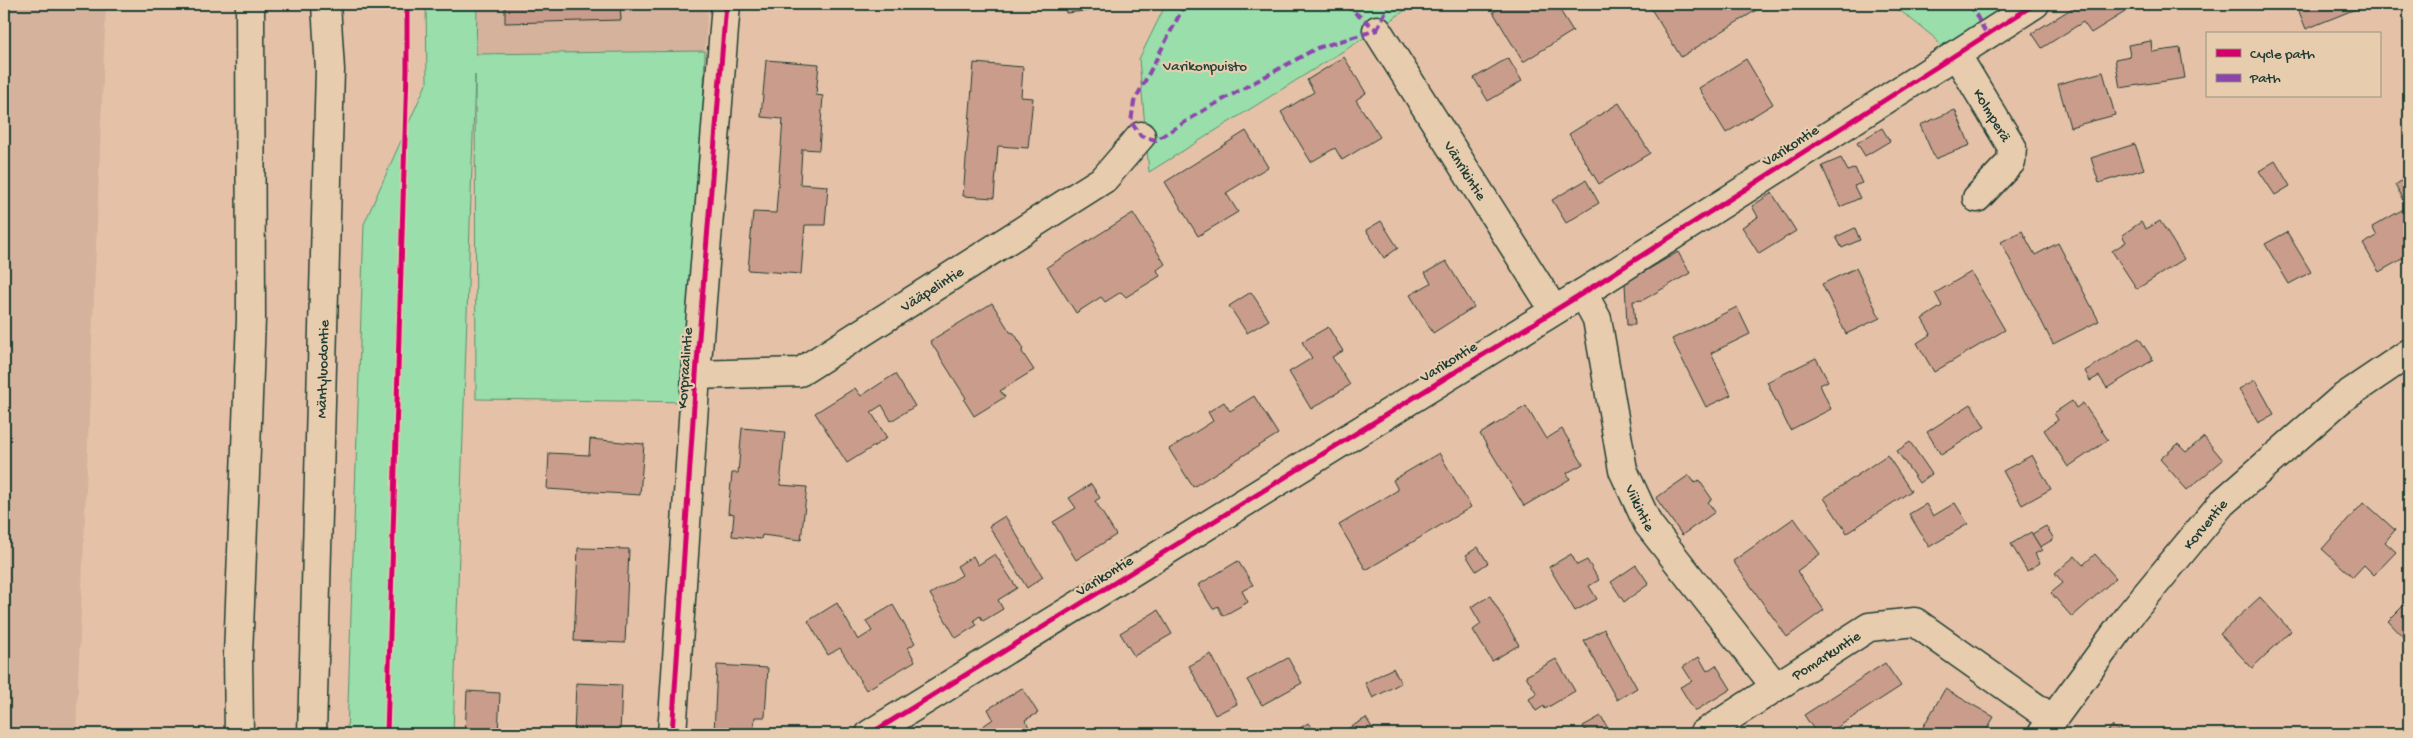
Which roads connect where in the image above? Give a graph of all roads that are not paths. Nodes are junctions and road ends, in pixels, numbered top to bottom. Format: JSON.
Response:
{"nodes":[{"id":1,"x":234,"y":4,"type":"edge"},
{"id":2,"x":326,"y":4,"type":"edge"},
{"id":3,"x":726,"y":4,"type":"edge"},
{"id":4,"x":2035,"y":4,"type":"edge"},
{"id":5,"x":251,"y":16,"type":"edge"},
{"id":6,"x":1377,"y":30,"type":"dead end"},
{"id":7,"x":1956,"y":54,"type":"junction"},
{"id":8,"x":1142,"y":136,"type":"dead end"},
{"id":9,"x":1977,"y":198,"type":"dead end"},
{"id":10,"x":1583,"y":293,"type":"junction"},
{"id":11,"x":1554,"y":310,"type":"junction"},
{"id":12,"x":2409,"y":353,"type":"edge"},
{"id":13,"x":696,"y":375,"type":"junction"},
{"id":14,"x":1774,"y":686,"type":"junction"},
{"id":15,"x":2047,"y":727,"type":"edge"},
{"id":16,"x":239,"y":734,"type":"edge"},
{"id":17,"x":312,"y":734,"type":"edge"},
{"id":18,"x":672,"y":734,"type":"edge"},
{"id":19,"x":870,"y":734,"type":"edge"},
{"id":20,"x":1703,"y":734,"type":"edge"}],
"edges":[{"from":1,"to":5,"type":"main road"},
{"from":2,"to":17,"type":"main road","name":"Mäntyluodontie"},
{"from":3,"to":13,"type":"main road","name":"Korpraalintie"},
{"from":4,"to":7,"type":"main road","name":"Varikontie"},
{"from":5,"to":16,"type":"main road"},
{"from":6,"to":11,"type":"main road","name":"Vänrikintie"},
{"from":7,"to":9,"type":"main road","name":"Kolmperä"},
{"from":7,"to":10,"type":"main road","name":"Varikontie"},
{"from":8,"to":13,"type":"main road","name":"Vääpelintie"},
{"from":10,"to":11,"type":"main road","name":"Varikontie"},
{"from":10,"to":14,"type":"main road","name":"Viikintie"},
{"from":11,"to":19,"type":"main road","name":"Varikontie"},
{"from":12,"to":15,"type":"main road","name":"Korventie"},
{"from":13,"to":18,"type":"main road","name":"Korpraalintie"},
{"from":14,"to":15,"type":"main road","name":"Pomarkuntie"},
{"from":14,"to":20,"type":"main road","name":"Pomarkuntie"}]}
